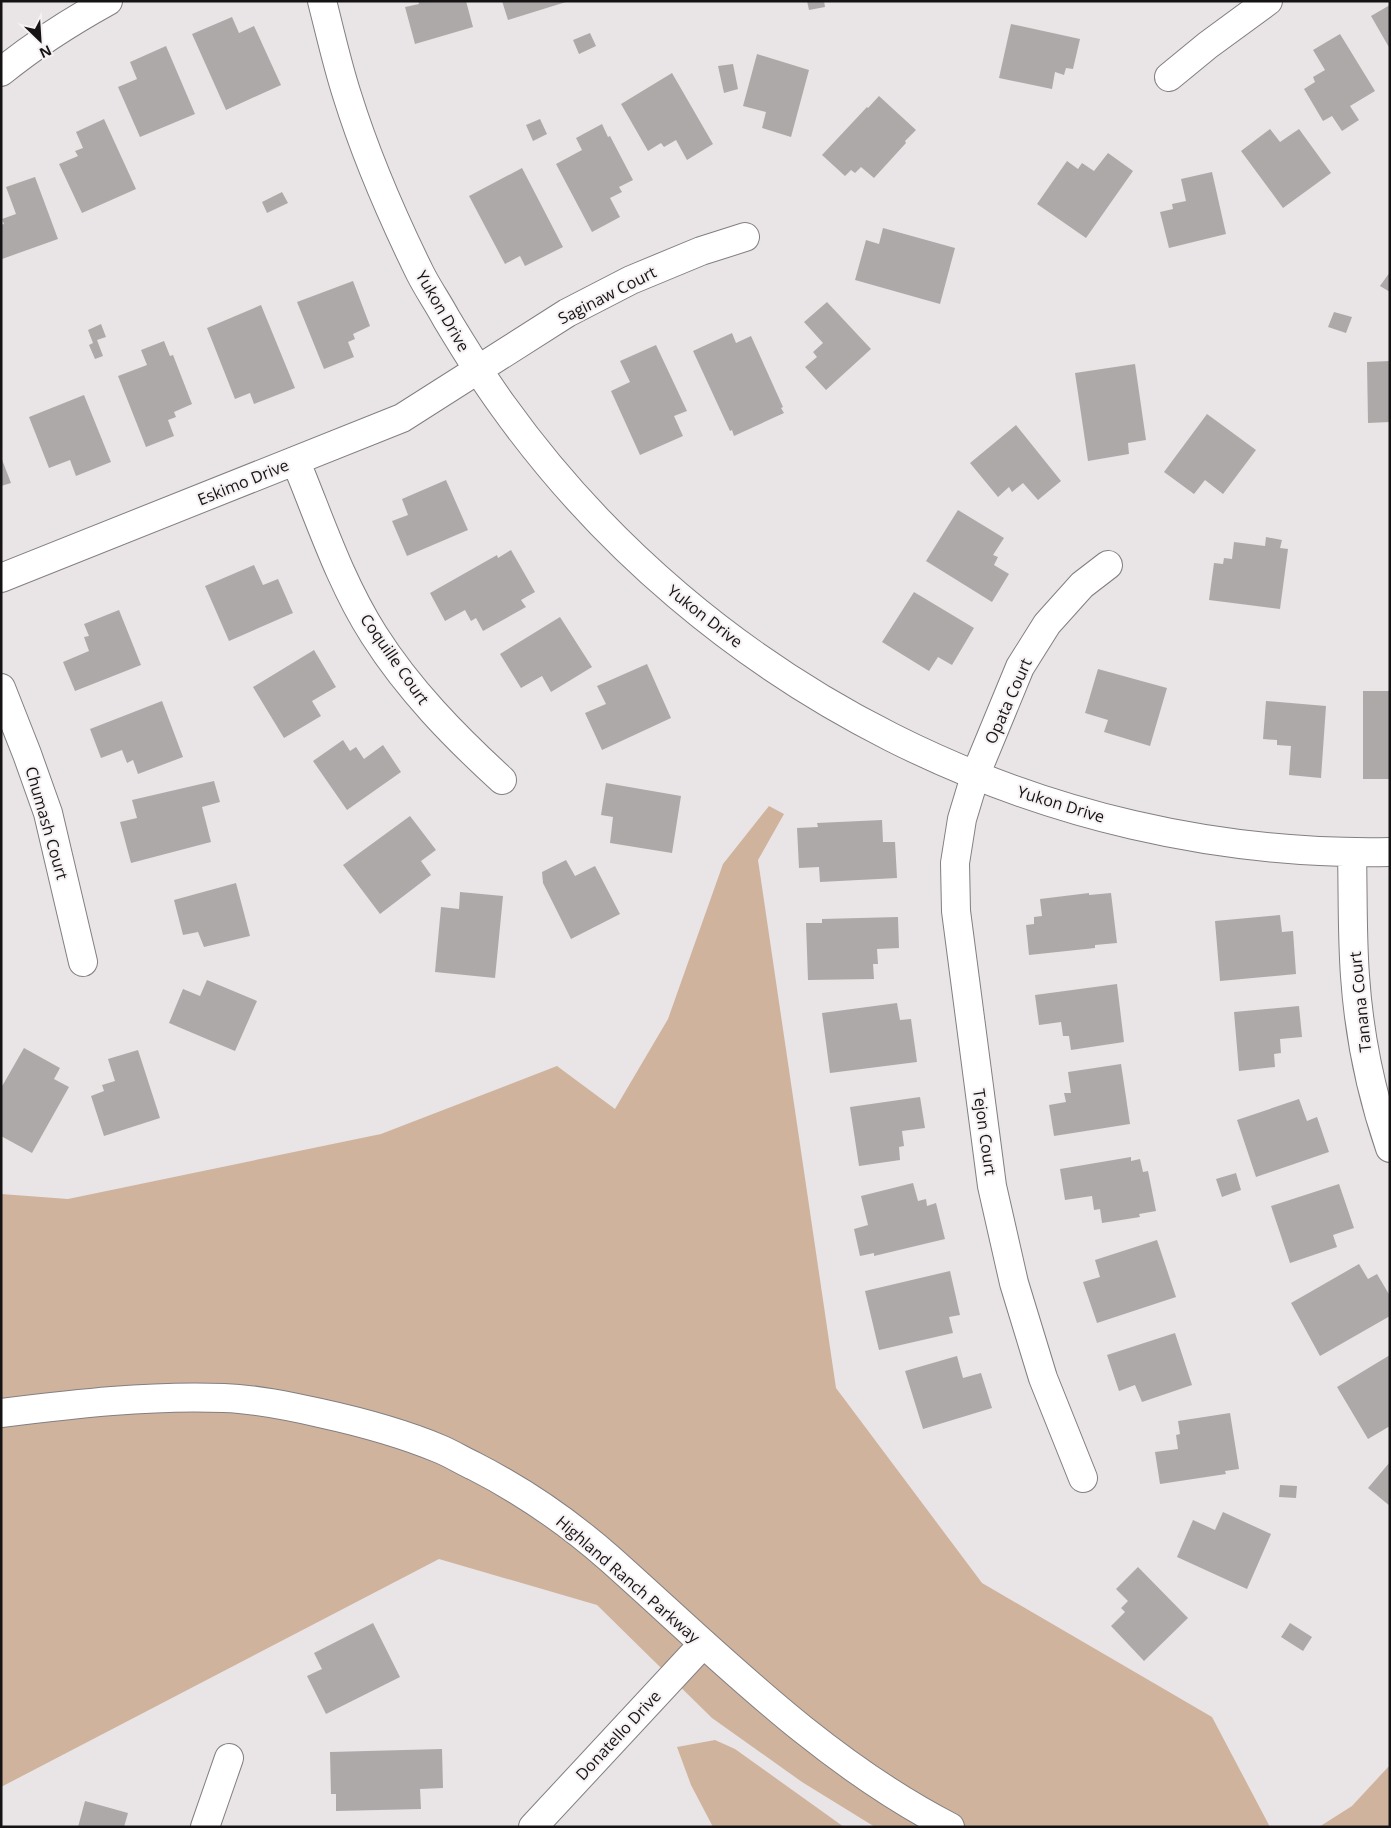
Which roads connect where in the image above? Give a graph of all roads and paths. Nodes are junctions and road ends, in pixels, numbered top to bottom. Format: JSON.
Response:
{"nodes":[{"id":1,"x":108,"y":1,"type":"edge"},
{"id":2,"x":322,"y":1,"type":"edge"},
{"id":3,"x":1268,"y":1,"type":"edge"},
{"id":4,"x":1,"y":72,"type":"edge"},
{"id":5,"x":1169,"y":77,"type":"dead end"},
{"id":6,"x":745,"y":237,"type":"dead end"},
{"id":7,"x":477,"y":370,"type":"junction"},
{"id":8,"x":296,"y":462,"type":"junction"},
{"id":9,"x":1108,"y":565,"type":"dead end"},
{"id":10,"x":1,"y":578,"type":"edge"},
{"id":11,"x":1,"y":688,"type":"edge"},
{"id":12,"x":975,"y":776,"type":"junction"},
{"id":13,"x":502,"y":780,"type":"dead end"},
{"id":14,"x":1390,"y":852,"type":"edge"},
{"id":15,"x":1352,"y":853,"type":"junction"},
{"id":16,"x":83,"y":962,"type":"dead end"},
{"id":17,"x":1390,"y":1148,"type":"edge"},
{"id":18,"x":1,"y":1413,"type":"edge"},
{"id":19,"x":1083,"y":1478,"type":"dead end"},
{"id":20,"x":703,"y":1644,"type":"junction"},
{"id":21,"x":229,"y":1758,"type":"dead end"},
{"id":22,"x":205,"y":1827,"type":"edge"},
{"id":23,"x":533,"y":1827,"type":"edge"},
{"id":24,"x":950,"y":1827,"type":"edge"}],
"edges":[{"from":1,"to":4,"type":"street"},
{"from":2,"to":7,"type":"street","name":"Yukon Drive"},
{"from":3,"to":5,"type":"street"},
{"from":6,"to":7,"type":"street","name":"Saginaw Court"},
{"from":7,"to":8,"type":"street","name":"Eskimo Drive"},
{"from":7,"to":12,"type":"street","name":"Yukon Drive"},
{"from":8,"to":10,"type":"street","name":"Eskimo Drive"},
{"from":8,"to":13,"type":"street","name":"Coquille Court"},
{"from":9,"to":12,"type":"street","name":"Opata Court"},
{"from":11,"to":16,"type":"street","name":"Chumash Court"},
{"from":12,"to":15,"type":"street","name":"Yukon Drive"},
{"from":12,"to":19,"type":"street","name":"Tejon Court"},
{"from":14,"to":15,"type":"street","name":"Yukon Drive"},
{"from":15,"to":17,"type":"street","name":"Tanana Court"},
{"from":18,"to":20,"type":"street","name":"Highland Ranch Parkway"},
{"from":20,"to":23,"type":"street","name":"Donatello Drive"},
{"from":20,"to":24,"type":"street","name":"Highland Ranch Parkway"},
{"from":21,"to":22,"type":"street"}]}
